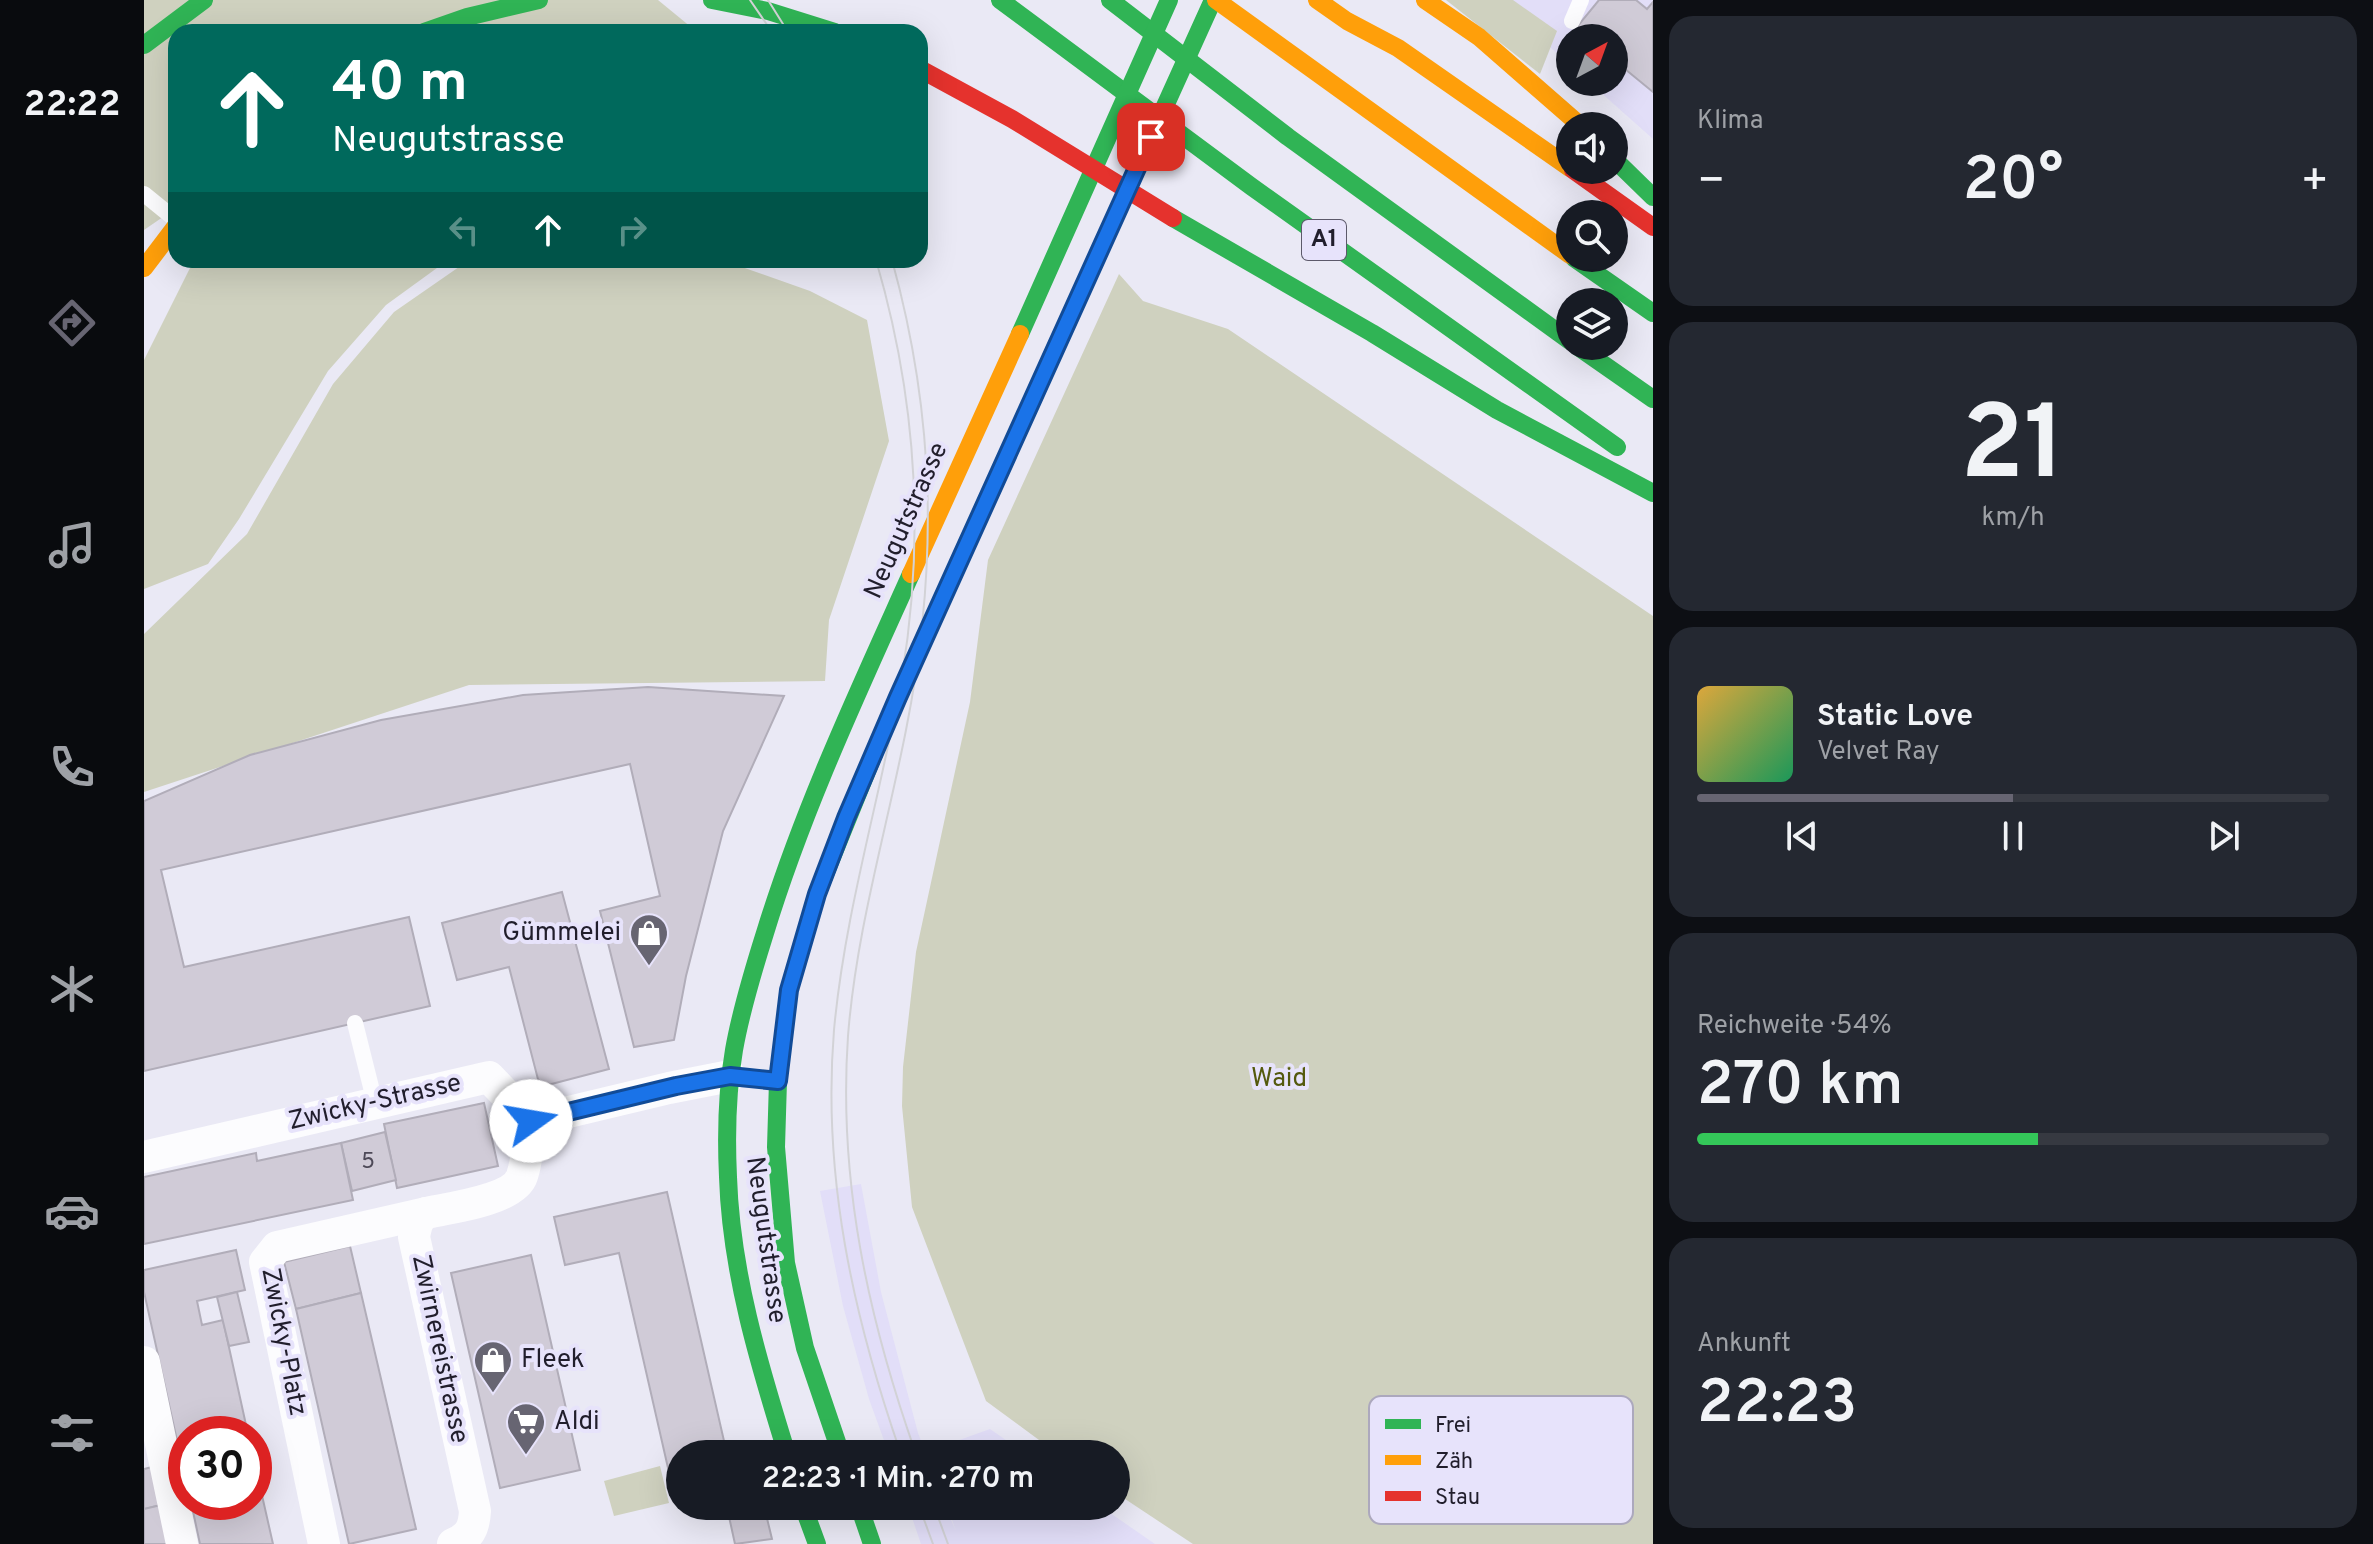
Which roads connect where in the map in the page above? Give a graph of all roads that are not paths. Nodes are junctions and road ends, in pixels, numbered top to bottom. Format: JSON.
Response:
{"nodes":[{"id":1,"x":204,"y":0,"type":"edge"},
{"id":2,"x":539,"y":0,"type":"edge"},
{"id":3,"x":712,"y":0,"type":"edge"},
{"id":4,"x":1000,"y":0,"type":"edge"},
{"id":5,"x":1110,"y":0,"type":"edge"},
{"id":6,"x":1169,"y":0,"type":"edge"},
{"id":7,"x":1214,"y":0,"type":"edge"},
{"id":8,"x":1317,"y":0,"type":"edge"},
{"id":9,"x":1349,"y":0,"type":"edge"},
{"id":10,"x":1425,"y":0,"type":"edge"},
{"id":11,"x":1581,"y":0,"type":"edge"},
{"id":12,"x":1572,"y":21,"type":"dead end"},
{"id":13,"x":170,"y":24,"type":"edge"},
{"id":14,"x":447,"y":24,"type":"edge"},
{"id":15,"x":809,"y":24,"type":"edge"},
{"id":16,"x":168,"y":26,"type":"edge"},
{"id":17,"x":144,"y":45,"type":"edge"},
{"id":18,"x":1398,"y":48,"type":"junction"},
{"id":19,"x":928,"y":73,"type":"edge"},
{"id":20,"x":1566,"y":112,"type":"edge"},
{"id":21,"x":1556,"y":158,"type":"edge"},
{"id":22,"x":1628,"y":173,"type":"edge"},
{"id":23,"x":1593,"y":184,"type":"edge"},
{"id":24,"x":144,"y":194,"type":"edge"},
{"id":25,"x":1653,"y":197,"type":"edge"},
{"id":26,"x":168,"y":214,"type":"edge"},
{"id":27,"x":1653,"y":227,"type":"edge"},
{"id":28,"x":168,"y":236,"type":"edge"},
{"id":29,"x":1556,"y":246,"type":"edge"},
{"id":30,"x":144,"y":268,"type":"edge"},
{"id":31,"x":1594,"y":272,"type":"edge"},
{"id":32,"x":1653,"y":313,"type":"edge"},
{"id":33,"x":1556,"y":331,"type":"edge"},
{"id":34,"x":1597,"y":360,"type":"edge"},
{"id":35,"x":1653,"y":399,"type":"edge"},
{"id":36,"x":1635,"y":460,"type":"dead end"},
{"id":37,"x":1653,"y":493,"type":"edge"},
{"id":38,"x":355,"y":1023,"type":"dead end"},
{"id":39,"x":730,"y":1076,"type":"junction"},
{"id":40,"x":778,"y":1081,"type":"junction"},
{"id":41,"x":375,"y":1103,"type":"junction"},
{"id":42,"x":531,"y":1121,"type":"junction"},
{"id":43,"x":144,"y":1157,"type":"edge"},
{"id":44,"x":426,"y":1213,"type":"junction"},
{"id":45,"x":144,"y":1362,"type":"edge"},
{"id":46,"x":782,"y":1440,"type":"edge"},
{"id":47,"x":836,"y":1440,"type":"edge"},
{"id":48,"x":808,"y":1520,"type":"edge"},
{"id":49,"x":864,"y":1520,"type":"edge"},
{"id":50,"x":182,"y":1544,"type":"edge"},
{"id":51,"x":324,"y":1544,"type":"edge"},
{"id":52,"x":453,"y":1544,"type":"edge"},
{"id":53,"x":817,"y":1544,"type":"edge"},
{"id":54,"x":872,"y":1544,"type":"edge"}],
"edges":[{"from":1,"to":13,"type":"main road"},
{"from":2,"to":14,"type":"main road"},
{"from":3,"to":15,"type":"main road"},
{"from":4,"to":36,"type":"main road","number":"A1"},
{"from":5,"to":33,"type":"main road","number":"A1"},
{"from":6,"to":39,"type":"main road","name":"Neugutstrasse"},
{"from":7,"to":29,"type":"main road"},
{"from":7,"to":40,"type":"main road","name":"Neugutstrasse"},
{"from":8,"to":18,"type":"main road"},
{"from":9,"to":18,"type":"main road"},
{"from":10,"to":20,"type":"main road"},
{"from":11,"to":12,"type":"lane"},
{"from":16,"to":17,"type":"main road"},
{"from":18,"to":21,"type":"main road"},
{"from":19,"to":37,"type":"main road"},
{"from":22,"to":25,"type":"main road"},
{"from":23,"to":27,"type":"main road"},
{"from":24,"to":26,"type":"lane"},
{"from":28,"to":30,"type":"main road"},
{"from":31,"to":32,"type":"main road"},
{"from":34,"to":35,"type":"main road"},
{"from":38,"to":41,"type":"lane"},
{"from":39,"to":40,"type":"main road"},
{"from":39,"to":42,"type":"street"},
{"from":39,"to":46,"type":"main road","name":"Neugutstrasse"},
{"from":40,"to":47,"type":"main road","name":"Neugutstrasse"},
{"from":41,"to":42,"type":"street","name":"Zwicky-Strasse"},
{"from":41,"to":43,"type":"street","name":"Zwicky-Strasse"},
{"from":42,"to":44,"type":"street"},
{"from":44,"to":51,"type":"street","name":"Zwicky-Platz"},
{"from":44,"to":52,"type":"street","name":"Zwirnereistrasse"},
{"from":45,"to":50,"type":"street"},
{"from":48,"to":53,"type":"main road"},
{"from":49,"to":54,"type":"main road"}]}
